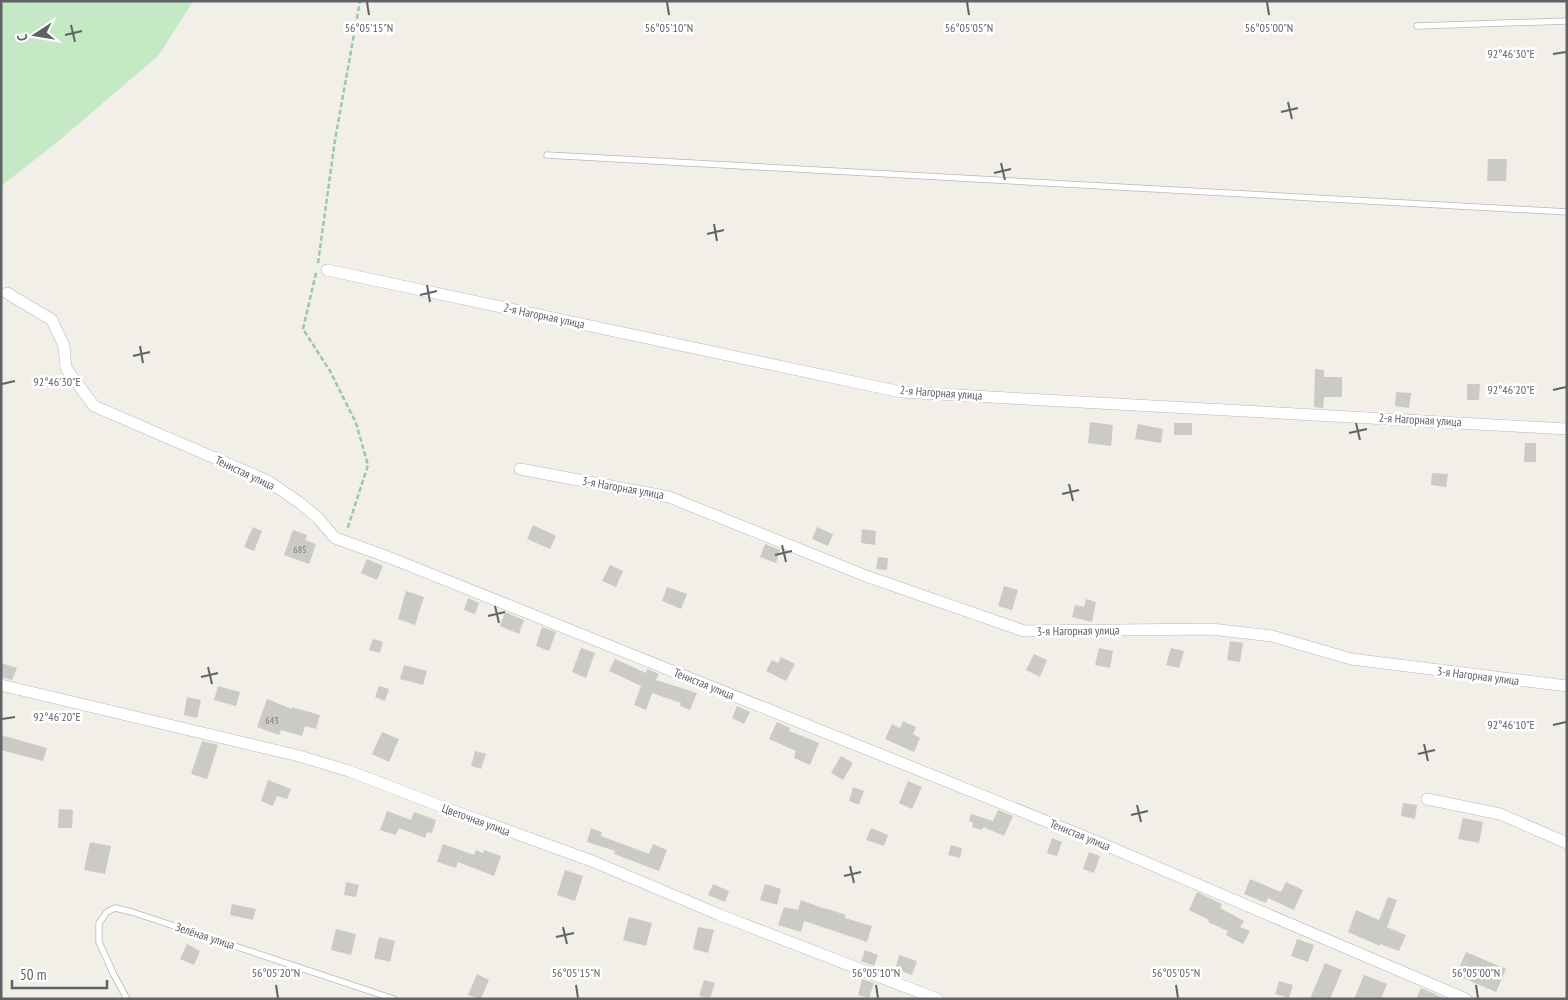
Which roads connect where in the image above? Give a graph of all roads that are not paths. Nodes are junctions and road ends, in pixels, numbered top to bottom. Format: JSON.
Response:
{"nodes":[{"id":1,"x":1567,"y":21,"type":"edge"},
{"id":2,"x":1417,"y":26,"type":"dead end"},
{"id":3,"x":547,"y":155,"type":"dead end"},
{"id":4,"x":1567,"y":212,"type":"edge"},
{"id":5,"x":327,"y":270,"type":"dead end"},
{"id":6,"x":7,"y":294,"type":"dead end"},
{"id":7,"x":1567,"y":429,"type":"edge"},
{"id":8,"x":520,"y":470,"type":"dead end"},
{"id":9,"x":1,"y":685,"type":"edge"},
{"id":10,"x":1567,"y":686,"type":"edge"},
{"id":11,"x":1427,"y":799,"type":"dead end"},
{"id":12,"x":1567,"y":842,"type":"edge"},
{"id":13,"x":127,"y":999,"type":"edge"},
{"id":14,"x":394,"y":999,"type":"edge"},
{"id":15,"x":938,"y":999,"type":"edge"},
{"id":16,"x":1466,"y":999,"type":"edge"}],
"edges":[{"from":1,"to":2,"type":"lane"},
{"from":3,"to":4,"type":"lane"},
{"from":5,"to":7,"type":"street","name":"2-я Нагорная улица"},
{"from":6,"to":16,"type":"street","name":"Тенистая улица"},
{"from":8,"to":10,"type":"street","name":"3-я Нагорная улица"},
{"from":9,"to":15,"type":"street","name":"Цветочная улица"},
{"from":11,"to":12,"type":"street"},
{"from":13,"to":14,"type":"lane","name":"Зелёная улица"}]}
